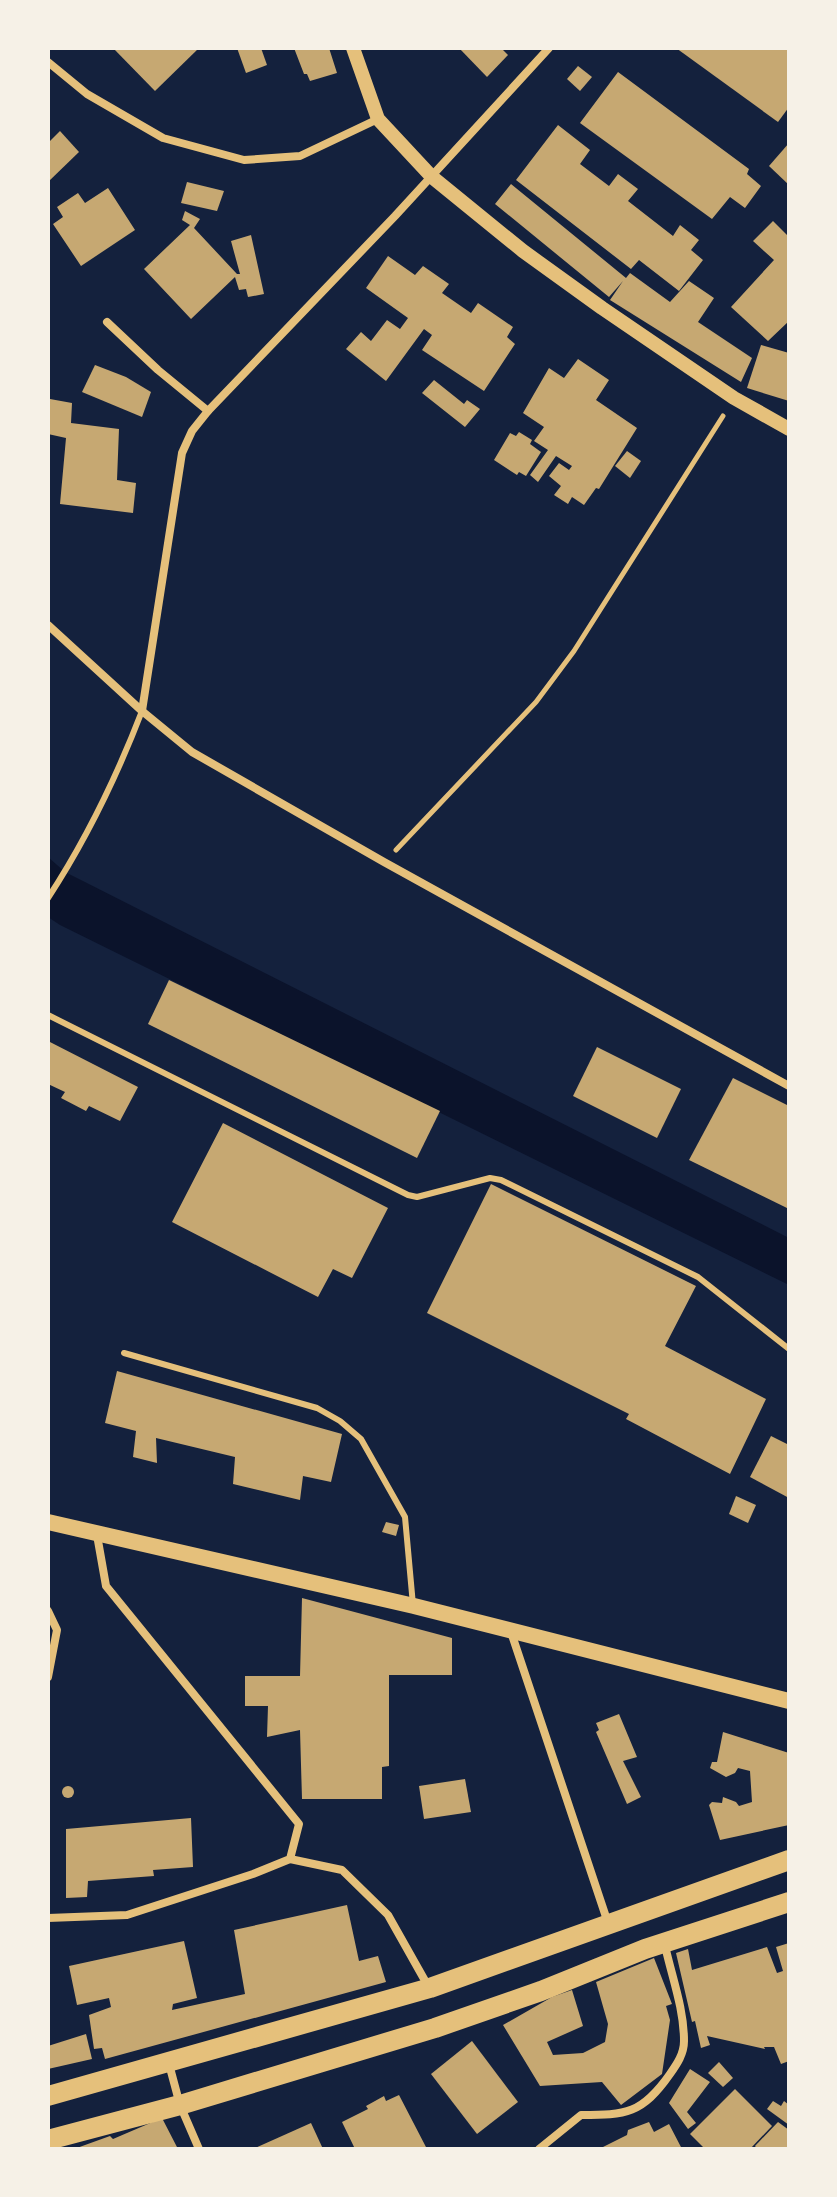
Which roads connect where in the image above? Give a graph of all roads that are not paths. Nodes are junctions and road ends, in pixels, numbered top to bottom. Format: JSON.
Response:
{"nodes":[{"id":1,"x":353,"y":48,"type":"edge"},
{"id":2,"x":549,"y":48,"type":"edge"},
{"id":3,"x":48,"y":62,"type":"edge"},
{"id":4,"x":378,"y":119,"type":"junction"},
{"id":5,"x":432,"y":177,"type":"junction"},
{"id":6,"x":107,"y":322,"type":"dead end"},
{"id":7,"x":208,"y":411,"type":"junction"},
{"id":8,"x":789,"y":429,"type":"edge"},
{"id":9,"x":48,"y":625,"type":"edge"},
{"id":10,"x":142,"y":711,"type":"junction"},
{"id":11,"x":48,"y":898,"type":"edge"},
{"id":12,"x":48,"y":1015,"type":"edge"},
{"id":13,"x":789,"y":1086,"type":"edge"},
{"id":14,"x":789,"y":1349,"type":"edge"},
{"id":15,"x":124,"y":1353,"type":"dead end"},
{"id":16,"x":48,"y":1522,"type":"edge"},
{"id":17,"x":97,"y":1535,"type":"junction"},
{"id":18,"x":414,"y":1606,"type":"junction"},
{"id":19,"x":48,"y":1611,"type":"edge"},
{"id":20,"x":510,"y":1632,"type":"junction"},
{"id":21,"x":48,"y":1677,"type":"edge"},
{"id":22,"x":789,"y":1701,"type":"edge"},
{"id":23,"x":290,"y":1859,"type":"junction"},
{"id":24,"x":789,"y":1860,"type":"edge"},
{"id":25,"x":789,"y":1902,"type":"edge"},
{"id":26,"x":48,"y":1918,"type":"edge"},
{"id":27,"x":608,"y":1924,"type":"junction"},
{"id":28,"x":658,"y":1945,"type":"junction"},
{"id":29,"x":430,"y":1988,"type":"junction"},
{"id":30,"x":168,"y":2064,"type":"junction"},
{"id":31,"x":48,"y":2096,"type":"edge"},
{"id":32,"x":180,"y":2105,"type":"junction"},
{"id":33,"x":48,"y":2140,"type":"edge"},
{"id":34,"x":199,"y":2149,"type":"edge"},
{"id":35,"x":539,"y":2149,"type":"edge"}],
"edges":[{"from":1,"to":4,"type":"street"},
{"from":2,"to":5,"type":"street"},
{"from":3,"to":4,"type":"street"},
{"from":4,"to":5,"type":"street"},
{"from":5,"to":7,"type":"street"},
{"from":5,"to":8,"type":"street"},
{"from":6,"to":7,"type":"street"},
{"from":7,"to":10,"type":"street"},
{"from":9,"to":10,"type":"street"},
{"from":10,"to":11,"type":"lane"},
{"from":10,"to":13,"type":"street"},
{"from":12,"to":14,"type":"lane"},
{"from":15,"to":18,"type":"lane"},
{"from":16,"to":17,"type":"main road"},
{"from":17,"to":18,"type":"main road"},
{"from":17,"to":23,"type":"street"},
{"from":18,"to":20,"type":"main road"},
{"from":19,"to":21,"type":"street"},
{"from":20,"to":22,"type":"main road"},
{"from":20,"to":27,"type":"street"},
{"from":23,"to":26,"type":"street"},
{"from":23,"to":29,"type":"street"},
{"from":24,"to":27,"type":"main road"},
{"from":25,"to":28,"type":"main road"},
{"from":27,"to":29,"type":"main road"},
{"from":28,"to":32,"type":"main road"},
{"from":28,"to":35,"type":"street"},
{"from":29,"to":30,"type":"main road"},
{"from":30,"to":31,"type":"main road"},
{"from":30,"to":32,"type":"street"},
{"from":32,"to":33,"type":"main road"},
{"from":32,"to":34,"type":"street"}]}
